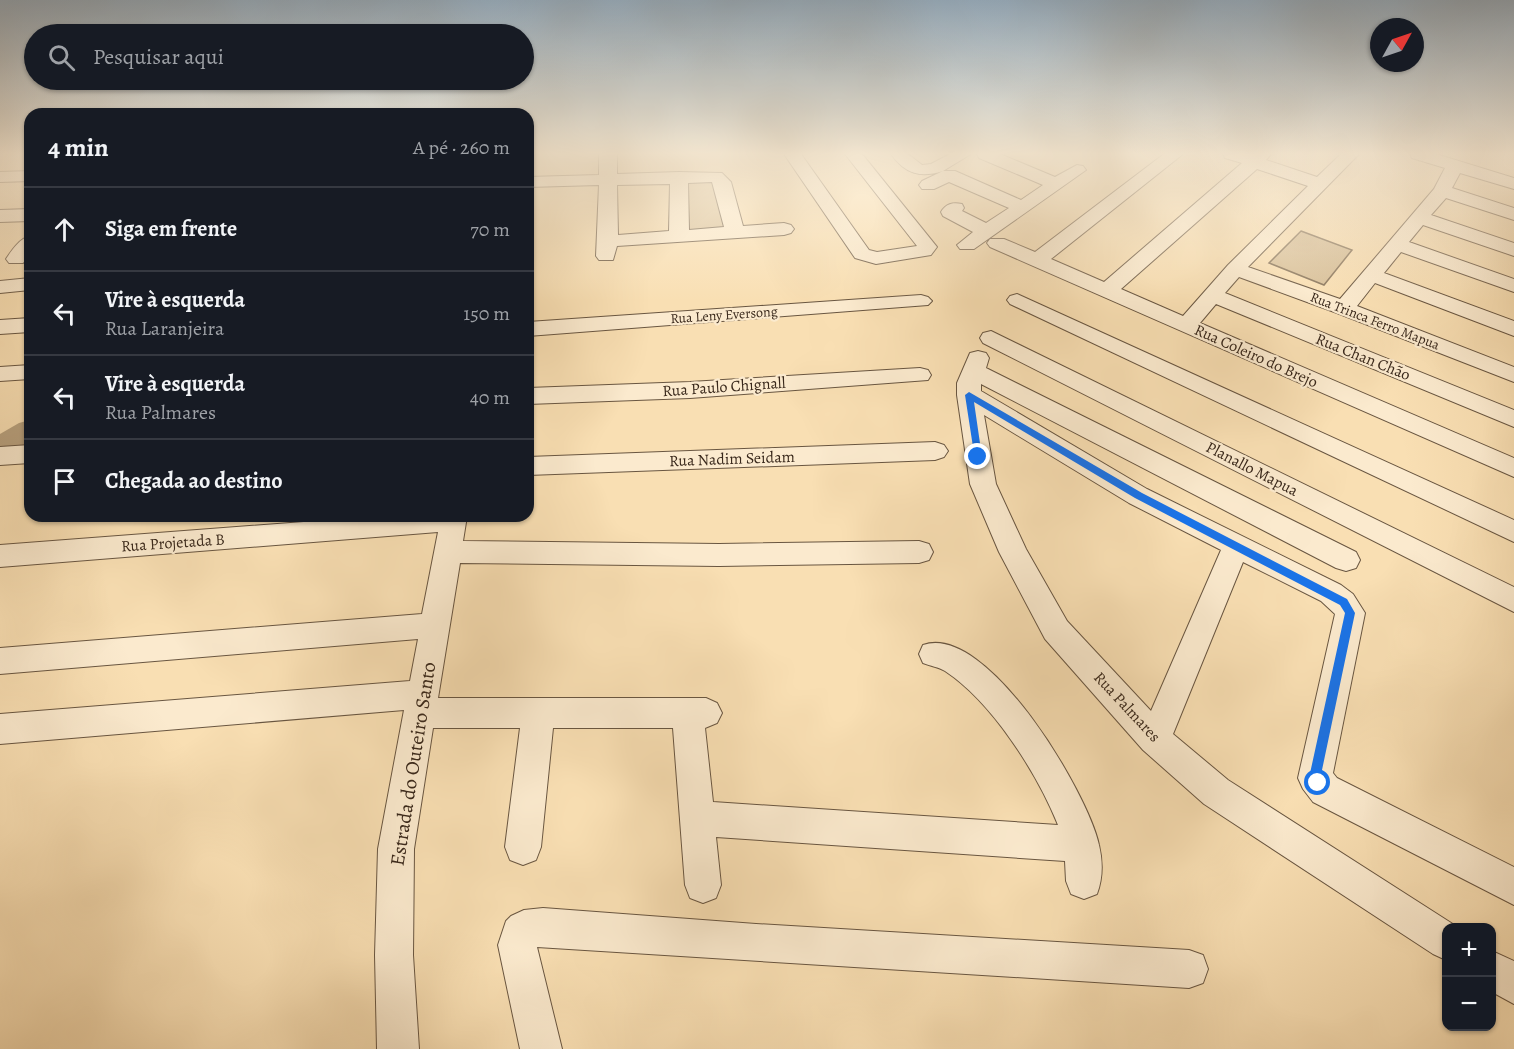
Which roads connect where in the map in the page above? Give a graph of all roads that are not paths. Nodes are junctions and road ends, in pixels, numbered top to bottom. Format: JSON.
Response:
{"nodes":[{"id":1,"x":607,"y":203,"type":"edge"},
{"id":2,"x":679,"y":203,"type":"edge"},
{"id":3,"x":726,"y":203,"type":"edge"},
{"id":4,"x":826,"y":203,"type":"edge"},
{"id":5,"x":893,"y":203,"type":"edge"},
{"id":6,"x":1013,"y":203,"type":"edge"},
{"id":7,"x":1028,"y":203,"type":"edge"},
{"id":8,"x":1111,"y":203,"type":"edge"},
{"id":9,"x":1207,"y":203,"type":"edge"},
{"id":10,"x":1300,"y":203,"type":"edge"},
{"id":11,"x":1433,"y":203,"type":"edge"},
{"id":12,"x":1479,"y":203,"type":"edge"},
{"id":13,"x":1022,"y":207,"type":"junction"},
{"id":14,"x":955,"y":208,"type":"dead end"},
{"id":15,"x":1514,"y":214,"type":"edge"},
{"id":16,"x":1421,"y":218,"type":"junction"},
{"id":17,"x":784,"y":229,"type":"dead end"},
{"id":18,"x":735,"y":232,"type":"junction"},
{"id":19,"x":679,"y":237,"type":"junction"},
{"id":20,"x":992,"y":237,"type":"junction"},
{"id":21,"x":1396,"y":244,"type":"junction"},
{"id":22,"x":967,"y":245,"type":"dead end"},
{"id":23,"x":24,"y":249,"type":"edge"},
{"id":24,"x":1514,"y":250,"type":"edge"},
{"id":25,"x":16,"y":259,"type":"dead end"},
{"id":26,"x":1037,"y":260,"type":"junction"},
{"id":27,"x":1235,"y":269,"type":"junction"},
{"id":28,"x":1372,"y":275,"type":"junction"},
{"id":29,"x":24,"y":285,"type":"edge"},
{"id":30,"x":1514,"y":286,"type":"edge"},
{"id":31,"x":0,"y":287,"type":"edge"},
{"id":32,"x":1106,"y":291,"type":"junction"},
{"id":33,"x":1212,"y":295,"type":"junction"},
{"id":34,"x":1017,"y":300,"type":"dead end"},
{"id":35,"x":921,"y":301,"type":"dead end"},
{"id":36,"x":1344,"y":308,"type":"junction"},
{"id":37,"x":24,"y":325,"type":"edge"},
{"id":38,"x":1186,"y":325,"type":"junction"},
{"id":39,"x":0,"y":327,"type":"edge"},
{"id":40,"x":534,"y":329,"type":"edge"},
{"id":41,"x":1514,"y":329,"type":"edge"},
{"id":42,"x":978,"y":365,"type":"junction"},
{"id":43,"x":24,"y":372,"type":"edge"},
{"id":44,"x":0,"y":374,"type":"edge"},
{"id":45,"x":920,"y":375,"type":"dead end"},
{"id":46,"x":1514,"y":375,"type":"edge"},
{"id":47,"x":534,"y":396,"type":"edge"},
{"id":48,"x":1514,"y":419,"type":"edge"},
{"id":49,"x":935,"y":451,"type":"dead end"},
{"id":50,"x":24,"y":454,"type":"edge"},
{"id":51,"x":0,"y":456,"type":"edge"},
{"id":52,"x":534,"y":466,"type":"edge"},
{"id":53,"x":1514,"y":468,"type":"edge"},
{"id":54,"x":452,"y":530,"type":"edge"},
{"id":55,"x":1514,"y":532,"type":"edge"},
{"id":56,"x":1236,"y":546,"type":"junction"},
{"id":57,"x":918,"y":552,"type":"dead end"},
{"id":58,"x":0,"y":556,"type":"edge"},
{"id":59,"x":1346,"y":560,"type":"dead end"},
{"id":60,"x":1514,"y":600,"type":"edge"},
{"id":61,"x":435,"y":625,"type":"junction"},
{"id":62,"x":934,"y":654,"type":"dead end"},
{"id":63,"x":0,"y":661,"type":"edge"},
{"id":64,"x":422,"y":704,"type":"junction"},
{"id":65,"x":538,"y":714,"type":"junction"},
{"id":66,"x":0,"y":729,"type":"edge"},
{"id":67,"x":1155,"y":739,"type":"junction"},
{"id":68,"x":698,"y":818,"type":"junction"},
{"id":69,"x":1081,"y":844,"type":"junction"},
{"id":70,"x":523,"y":847,"type":"dead end"},
{"id":71,"x":1084,"y":881,"type":"dead end"},
{"id":72,"x":703,"y":885,"type":"dead end"},
{"id":73,"x":1514,"y":887,"type":"edge"},
{"id":74,"x":1442,"y":938,"type":"edge"},
{"id":75,"x":1189,"y":969,"type":"dead end"},
{"id":76,"x":1496,"y":973,"type":"edge"},
{"id":77,"x":1514,"y":984,"type":"edge"},
{"id":78,"x":398,"y":1049,"type":"edge"},
{"id":79,"x":541,"y":1049,"type":"edge"}],
"edges":[{"from":1,"to":19,"type":"street"},
{"from":2,"to":19,"type":"street"},
{"from":3,"to":18,"type":"street"},
{"from":4,"to":5,"type":"street"},
{"from":6,"to":13,"type":"street"},
{"from":7,"to":13,"type":"street"},
{"from":8,"to":26,"type":"street"},
{"from":9,"to":32,"type":"street"},
{"from":10,"to":27,"type":"street"},
{"from":11,"to":16,"type":"street"},
{"from":12,"to":15,"type":"street"},
{"from":13,"to":20,"type":"street"},
{"from":14,"to":20,"type":"street","name":"Rua Coleiro do Brejo"},
{"from":16,"to":21,"type":"street"},
{"from":16,"to":24,"type":"street"},
{"from":17,"to":18,"type":"street"},
{"from":18,"to":19,"type":"street"},
{"from":20,"to":22,"type":"street"},
{"from":20,"to":26,"type":"street","name":"Rua Coleiro do Brejo"},
{"from":21,"to":28,"type":"street"},
{"from":21,"to":30,"type":"street"},
{"from":23,"to":25,"type":"street"},
{"from":26,"to":32,"type":"street","name":"Rua Coleiro do Brejo"},
{"from":27,"to":33,"type":"street"},
{"from":27,"to":36,"type":"street","name":"Rua Trinca Ferro Mapua"},
{"from":28,"to":36,"type":"street"},
{"from":28,"to":41,"type":"street"},
{"from":29,"to":31,"type":"street"},
{"from":32,"to":38,"type":"street","name":"Rua Coleiro do Brejo"},
{"from":33,"to":38,"type":"street"},
{"from":33,"to":48,"type":"street","name":"Rua Chan Chão"},
{"from":34,"to":55,"type":"street"},
{"from":35,"to":40,"type":"street","name":"Rua Leny Eversong"},
{"from":36,"to":46,"type":"street","name":"Rua Trinca Ferro Mapua"},
{"from":37,"to":39,"type":"street"},
{"from":38,"to":53,"type":"street","name":"Rua Coleiro do Brejo"},
{"from":42,"to":56,"type":"street"},
{"from":42,"to":59,"type":"street"},
{"from":42,"to":60,"type":"street","name":"Planallo Mapua"},
{"from":42,"to":67,"type":"street","name":"Rua Palmares"},
{"from":43,"to":44,"type":"street"},
{"from":45,"to":47,"type":"street","name":"Rua Paulo Chignall"},
{"from":49,"to":52,"type":"street","name":"Rua Nadim Seidam"},
{"from":50,"to":51,"type":"street"},
{"from":54,"to":57,"type":"street","name":"Rua Projetada B"},
{"from":54,"to":58,"type":"street","name":"Rua Projetada B"},
{"from":54,"to":61,"type":"street","name":"Estrada do Outeiro Santo"},
{"from":56,"to":67,"type":"street"},
{"from":56,"to":73,"type":"street"},
{"from":61,"to":63,"type":"street"},
{"from":61,"to":64,"type":"street","name":"Estrada do Outeiro Santo"},
{"from":62,"to":69,"type":"street"},
{"from":64,"to":65,"type":"street"},
{"from":64,"to":66,"type":"street"},
{"from":64,"to":78,"type":"street","name":"Estrada do Outeiro Santo"},
{"from":65,"to":68,"type":"street"},
{"from":65,"to":70,"type":"street"},
{"from":67,"to":74,"type":"street","name":"Rua Palmares"},
{"from":68,"to":69,"type":"street"},
{"from":68,"to":72,"type":"street"},
{"from":69,"to":71,"type":"street"},
{"from":75,"to":79,"type":"street"},
{"from":76,"to":77,"type":"street"}]}
